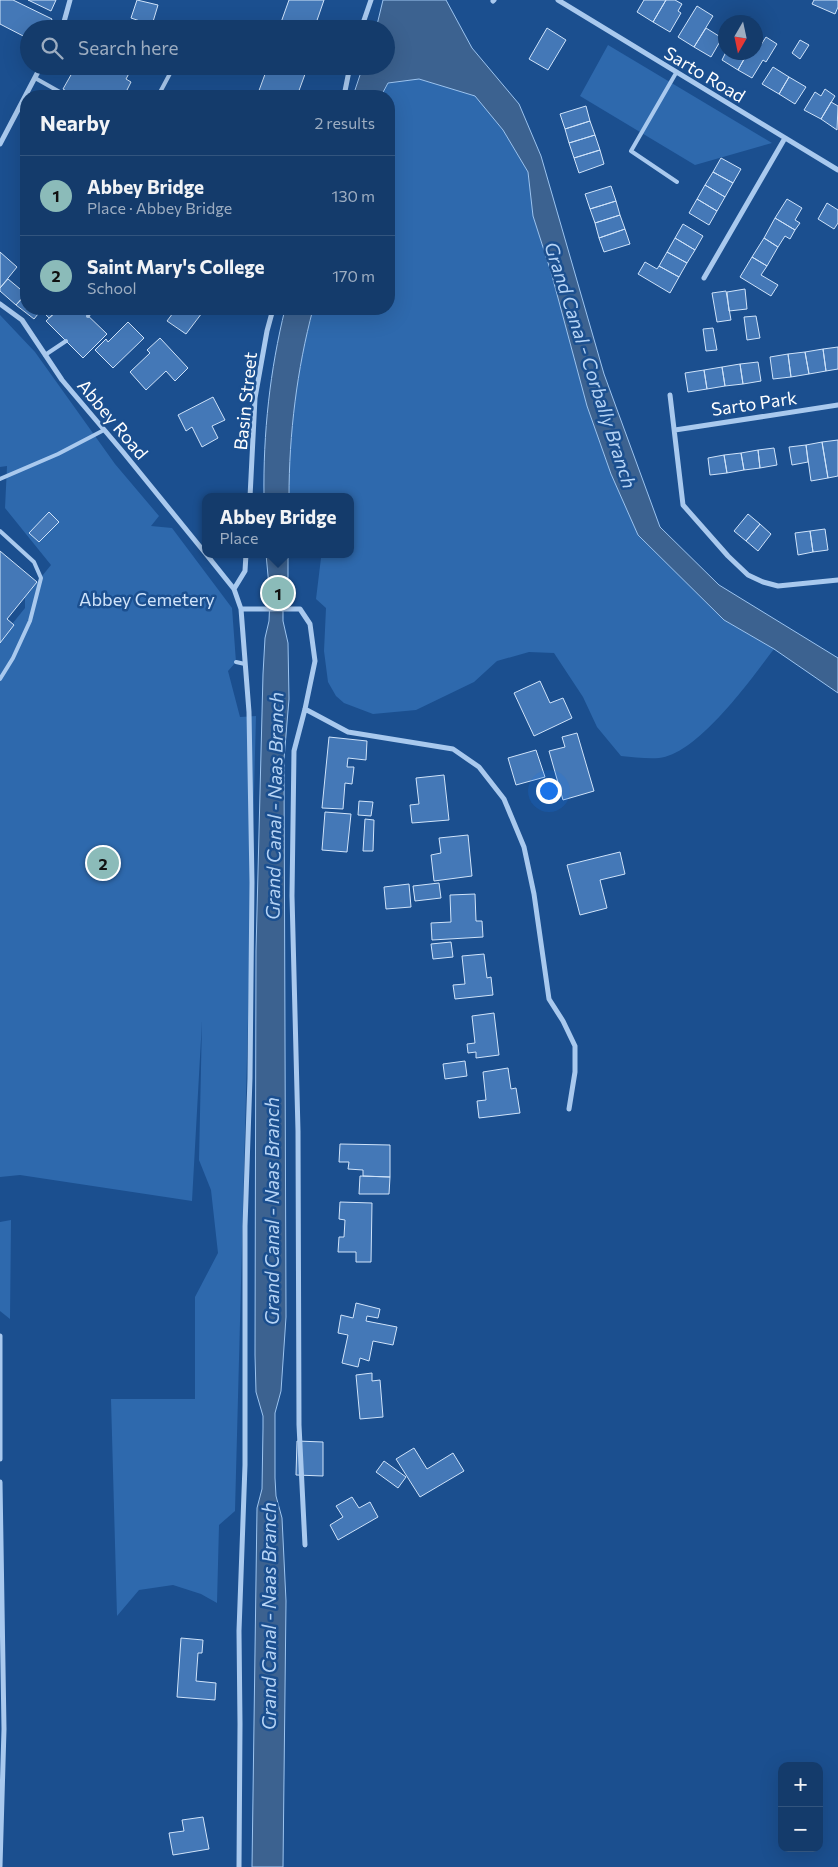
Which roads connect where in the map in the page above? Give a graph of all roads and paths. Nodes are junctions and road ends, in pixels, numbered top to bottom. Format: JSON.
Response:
{"nodes":[{"id":1,"x":70,"y":0,"type":"edge"},
{"id":2,"x":371,"y":0,"type":"edge"},
{"id":3,"x":558,"y":0,"type":"edge"},
{"id":4,"x":64,"y":20,"type":"edge"},
{"id":5,"x":364,"y":20,"type":"edge"},
{"id":6,"x":676,"y":73,"type":"junction"},
{"id":7,"x":36,"y":75,"type":"edge"},
{"id":8,"x":169,"y":75,"type":"edge"},
{"id":9,"x":348,"y":75,"type":"edge"},
{"id":10,"x":35,"y":78,"type":"junction"},
{"id":11,"x":29,"y":90,"type":"edge"},
{"id":12,"x":56,"y":90,"type":"edge"},
{"id":13,"x":161,"y":90,"type":"edge"},
{"id":14,"x":345,"y":90,"type":"edge"},
{"id":15,"x":20,"y":106,"type":"edge"},
{"id":16,"x":785,"y":138,"type":"junction"},
{"id":17,"x":0,"y":144,"type":"edge"},
{"id":18,"x":838,"y":170,"type":"edge"},
{"id":19,"x":677,"y":182,"type":"dead end"},
{"id":20,"x":704,"y":278,"type":"dead end"},
{"id":21,"x":0,"y":304,"type":"edge"},
{"id":22,"x":271,"y":315,"type":"edge"},
{"id":23,"x":66,"y":341,"type":"dead end"},
{"id":24,"x":46,"y":355,"type":"junction"},
{"id":25,"x":670,"y":395,"type":"dead end"},
{"id":26,"x":838,"y":405,"type":"edge"},
{"id":27,"x":104,"y":430,"type":"junction"},
{"id":28,"x":675,"y":430,"type":"junction"},
{"id":29,"x":0,"y":479,"type":"edge"},
{"id":30,"x":250,"y":493,"type":"edge"},
{"id":31,"x":0,"y":531,"type":"edge"},
{"id":32,"x":202,"y":549,"type":"edge"},
{"id":33,"x":209,"y":558,"type":"edge"},
{"id":34,"x":246,"y":558,"type":"edge"},
{"id":35,"x":838,"y":580,"type":"edge"},
{"id":36,"x":234,"y":589,"type":"junction"},
{"id":37,"x":241,"y":610,"type":"junction"},
{"id":38,"x":236,"y":662,"type":"dead end"},
{"id":39,"x":246,"y":664,"type":"junction"},
{"id":40,"x":0,"y":679,"type":"edge"},
{"id":41,"x":305,"y":709,"type":"junction"},
{"id":42,"x":569,"y":1108,"type":"dead end"},
{"id":43,"x":0,"y":1336,"type":"edge"},
{"id":44,"x":0,"y":1459,"type":"edge"},
{"id":45,"x":0,"y":1482,"type":"edge"},
{"id":46,"x":305,"y":1545,"type":"dead end"},
{"id":47,"x":2,"y":1729,"type":"edge"},
{"id":48,"x":0,"y":1866,"type":"edge"},
{"id":49,"x":238,"y":1867,"type":"edge"}],
"edges":[{"from":1,"to":4,"type":"street"},
{"from":2,"to":5,"type":"street"},
{"from":3,"to":6,"type":"street","name":"Sarto Road"},
{"from":6,"to":16,"type":"street","name":"Sarto Road"},
{"from":6,"to":19,"type":"lane"},
{"from":7,"to":10,"type":"street"},
{"from":8,"to":13,"type":"lane"},
{"from":9,"to":14,"type":"street"},
{"from":10,"to":11,"type":"street"},
{"from":10,"to":12,"type":"lane"},
{"from":15,"to":17,"type":"street"},
{"from":16,"to":18,"type":"street","name":"Sarto Road"},
{"from":16,"to":20,"type":"street"},
{"from":21,"to":24,"type":"street","name":"Abbey Road"},
{"from":22,"to":30,"type":"street","name":"Basin Street"},
{"from":23,"to":24,"type":"lane"},
{"from":24,"to":27,"type":"street","name":"Abbey Road"},
{"from":25,"to":28,"type":"street"},
{"from":26,"to":28,"type":"street","name":"Sarto Park"},
{"from":27,"to":29,"type":"lane"},
{"from":27,"to":32,"type":"street","name":"Abbey Road"},
{"from":28,"to":35,"type":"street"},
{"from":31,"to":40,"type":"lane"},
{"from":33,"to":36,"type":"street","name":"Abbey Road"},
{"from":34,"to":36,"type":"street"},
{"from":36,"to":37,"type":"street","name":"Abbey Road"},
{"from":37,"to":39,"type":"street","name":"Abbey Road"},
{"from":37,"to":41,"type":"street"},
{"from":38,"to":39,"type":"lane"},
{"from":39,"to":49,"type":"street","name":"Abbey Road"},
{"from":41,"to":42,"type":"street"},
{"from":41,"to":46,"type":"street"},
{"from":43,"to":44,"type":"street"},
{"from":45,"to":47,"type":"street"},
{"from":47,"to":48,"type":"street"}]}
